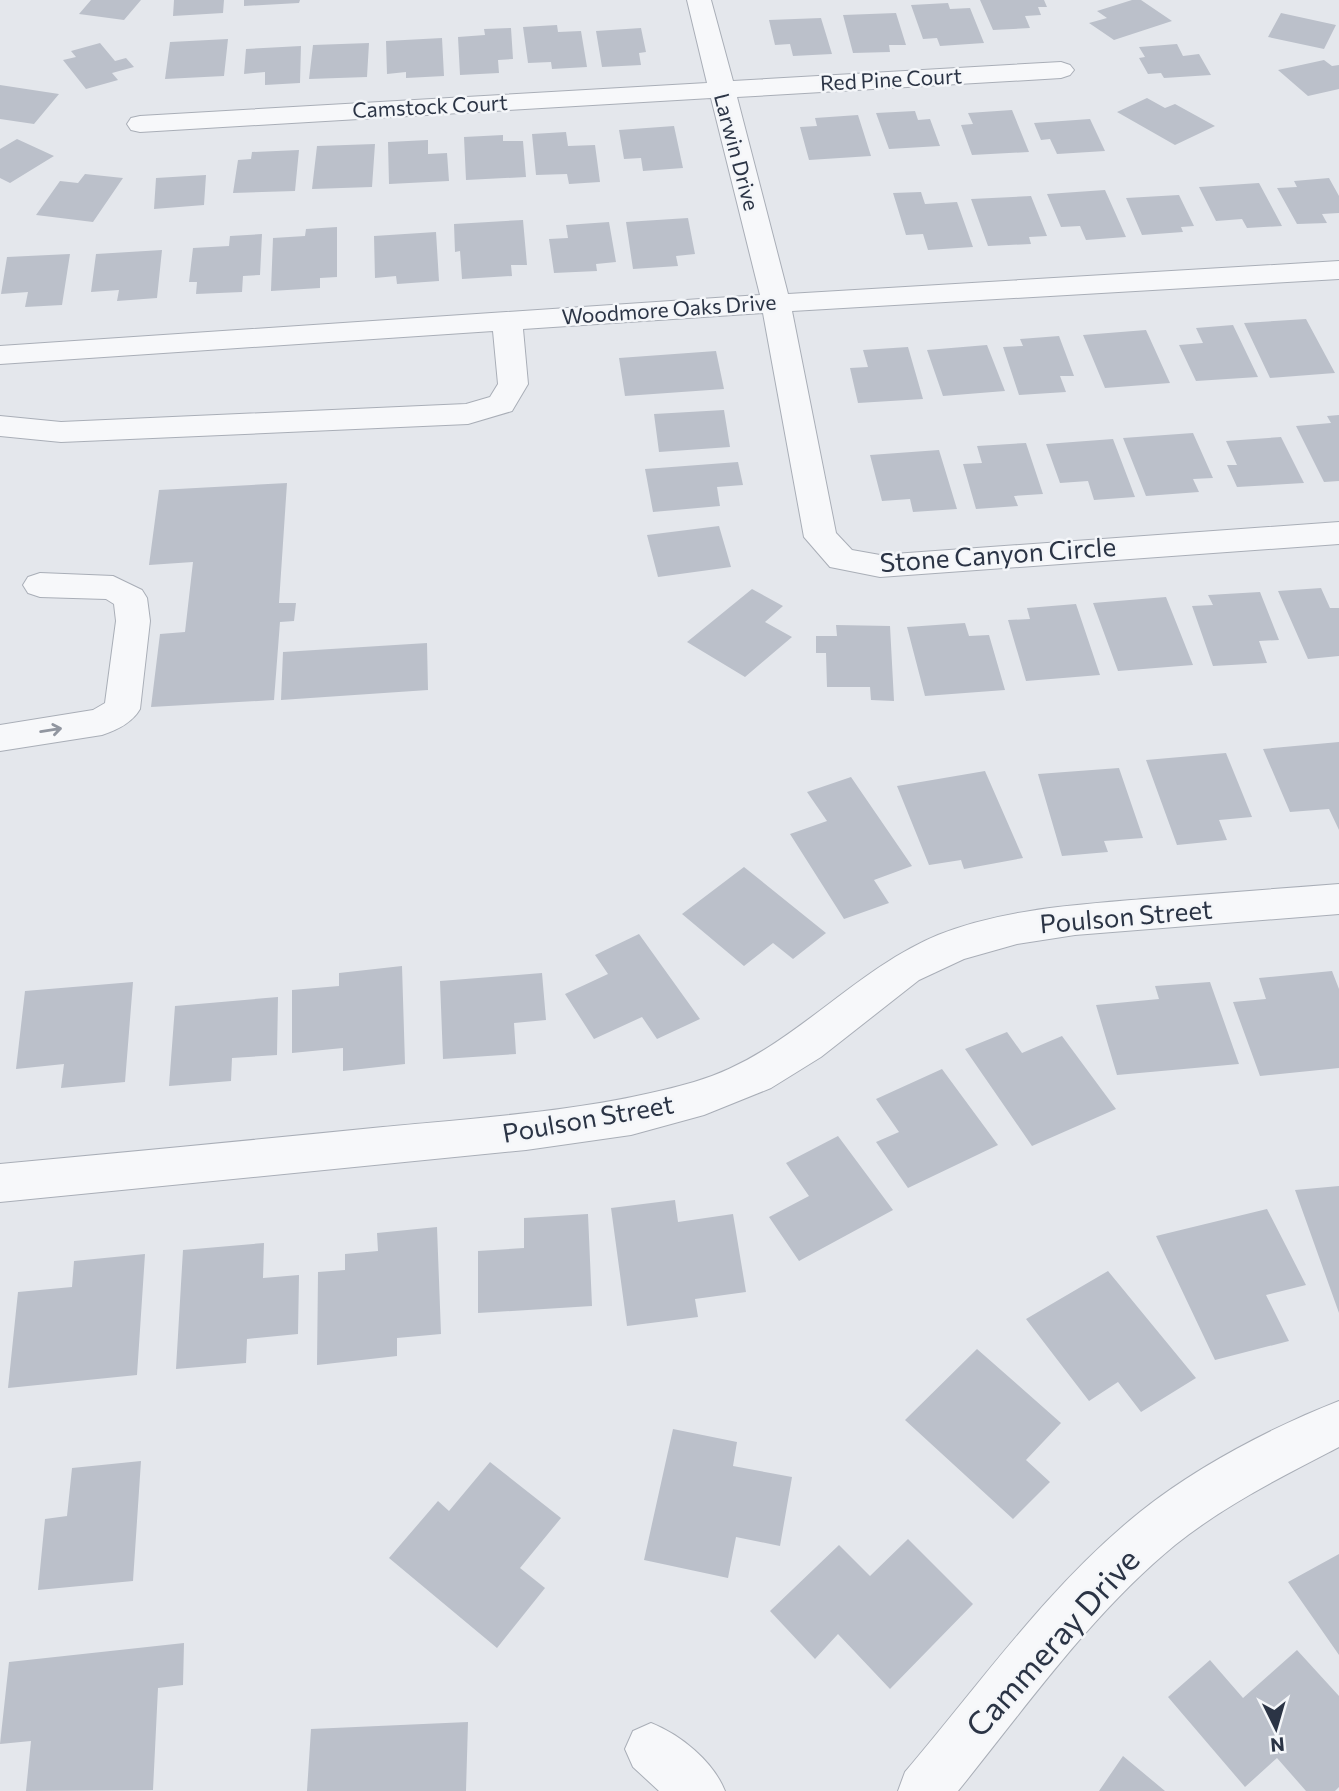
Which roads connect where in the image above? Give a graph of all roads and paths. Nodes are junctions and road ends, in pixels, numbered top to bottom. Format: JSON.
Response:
{"nodes":[{"id":1,"x":699,"y":0,"type":"edge"},
{"id":2,"x":1061,"y":70,"type":"dead end"},
{"id":3,"x":720,"y":90,"type":"junction"},
{"id":4,"x":139,"y":124,"type":"dead end"},
{"id":5,"x":1339,"y":270,"type":"edge"},
{"id":6,"x":776,"y":303,"type":"junction"},
{"id":7,"x":507,"y":321,"type":"junction"},
{"id":8,"x":0,"y":355,"type":"edge"},
{"id":9,"x":0,"y":426,"type":"edge"},
{"id":10,"x":1339,"y":533,"type":"edge"},
{"id":11,"x":40,"y":585,"type":"dead end"},
{"id":12,"x":0,"y":738,"type":"edge"},
{"id":13,"x":1339,"y":899,"type":"edge"},
{"id":14,"x":0,"y":1183,"type":"edge"},
{"id":15,"x":1339,"y":1423,"type":"edge"},
{"id":16,"x":651,"y":1749,"type":"dead end"},
{"id":17,"x":699,"y":1791,"type":"edge"},
{"id":18,"x":924,"y":1791,"type":"edge"}],
"edges":[{"from":1,"to":3,"type":"street","name":"Larwin Drive"},
{"from":2,"to":3,"type":"street","name":"Red Pine Court"},
{"from":3,"to":4,"type":"street","name":"Camstock Court"},
{"from":3,"to":6,"type":"street","name":"Larwin Drive"},
{"from":5,"to":6,"type":"street","name":"Woodmore Oaks Drive"},
{"from":6,"to":7,"type":"street","name":"Woodmore Oaks Drive"},
{"from":6,"to":10,"type":"street","name":"Stone Canyon Circle"},
{"from":7,"to":8,"type":"street","name":"Woodmore Oaks Drive"},
{"from":7,"to":9,"type":"street"},
{"from":12,"to":11,"type":"street","one_way":true},
{"from":13,"to":14,"type":"street","name":"Poulson Street"},
{"from":15,"to":18,"type":"street","name":"Cammeray Drive"},
{"from":16,"to":17,"type":"street"}]}
